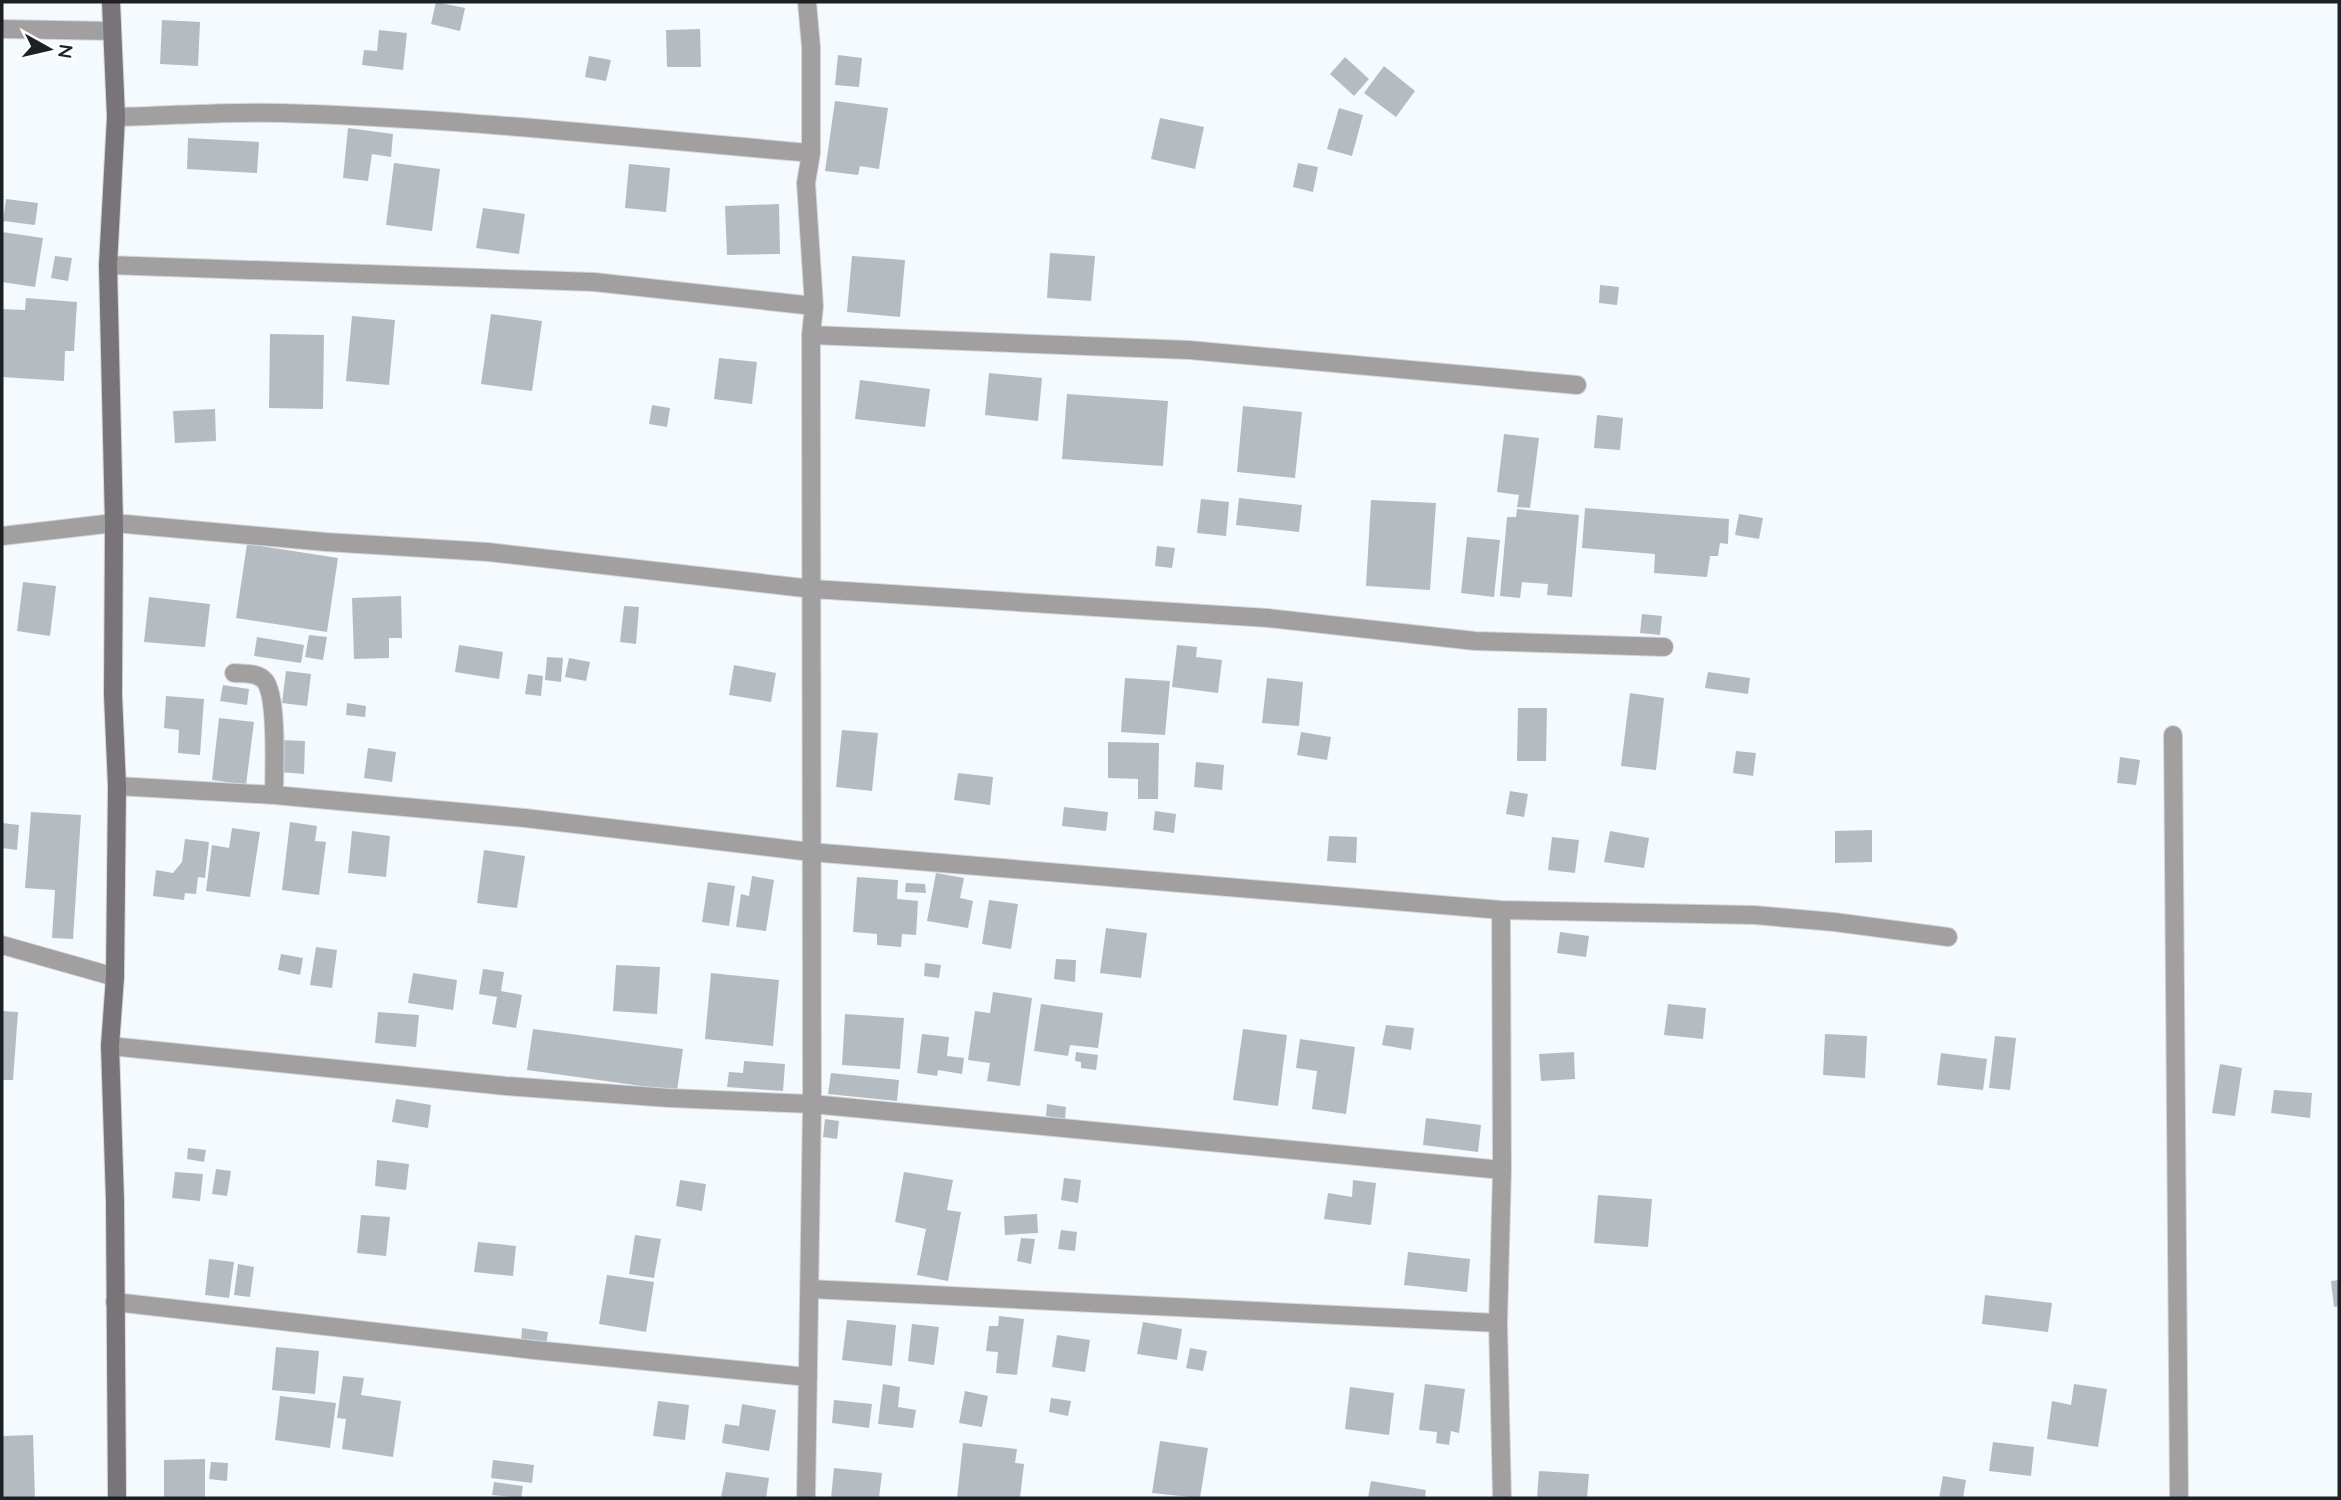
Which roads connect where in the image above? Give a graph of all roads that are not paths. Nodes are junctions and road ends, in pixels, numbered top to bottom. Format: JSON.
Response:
{"nodes":[{"id":1,"x":111,"y":2,"type":"edge"},
{"id":2,"x":807,"y":2,"type":"edge"},
{"id":3,"x":2,"y":29,"type":"edge"},
{"id":4,"x":111,"y":31,"type":"junction"},
{"id":5,"x":116,"y":117,"type":"junction"},
{"id":6,"x":811,"y":153,"type":"junction"},
{"id":7,"x":108,"y":265,"type":"junction"},
{"id":8,"x":814,"y":306,"type":"junction"},
{"id":9,"x":811,"y":335,"type":"junction"},
{"id":10,"x":1577,"y":385,"type":"dead end"},
{"id":11,"x":114,"y":523,"type":"junction"},
{"id":12,"x":2,"y":536,"type":"edge"},
{"id":13,"x":813,"y":589,"type":"junction"},
{"id":14,"x":1664,"y":647,"type":"dead end"},
{"id":15,"x":234,"y":673,"type":"dead end"},
{"id":16,"x":2173,"y":735,"type":"dead end"},
{"id":17,"x":117,"y":786,"type":"junction"},
{"id":18,"x":274,"y":795,"type":"junction"},
{"id":19,"x":811,"y":852,"type":"junction"},
{"id":20,"x":1501,"y":910,"type":"junction"},
{"id":21,"x":1948,"y":937,"type":"dead end"},
{"id":22,"x":2,"y":945,"type":"edge"},
{"id":23,"x":114,"y":977,"type":"junction"},
{"id":24,"x":110,"y":1046,"type":"junction"},
{"id":25,"x":812,"y":1104,"type":"junction"},
{"id":26,"x":1502,"y":1170,"type":"junction"},
{"id":27,"x":810,"y":1289,"type":"junction"},
{"id":28,"x":115,"y":1302,"type":"junction"},
{"id":29,"x":1498,"y":1323,"type":"junction"},
{"id":30,"x":808,"y":1377,"type":"junction"},
{"id":31,"x":117,"y":1498,"type":"edge"},
{"id":32,"x":806,"y":1498,"type":"edge"},
{"id":33,"x":1502,"y":1498,"type":"edge"},
{"id":34,"x":2179,"y":1498,"type":"edge"}],
"edges":[{"from":1,"to":4,"type":"street"},
{"from":2,"to":6,"type":"street"},
{"from":3,"to":4,"type":"street"},
{"from":4,"to":5,"type":"street"},
{"from":5,"to":6,"type":"street"},
{"from":5,"to":7,"type":"street"},
{"from":6,"to":8,"type":"street"},
{"from":7,"to":8,"type":"street"},
{"from":7,"to":11,"type":"street"},
{"from":8,"to":9,"type":"street"},
{"from":9,"to":10,"type":"street"},
{"from":9,"to":13,"type":"street"},
{"from":11,"to":12,"type":"street"},
{"from":11,"to":13,"type":"street"},
{"from":11,"to":17,"type":"street"},
{"from":13,"to":14,"type":"street"},
{"from":13,"to":19,"type":"street"},
{"from":15,"to":18,"type":"street"},
{"from":16,"to":34,"type":"street"},
{"from":17,"to":18,"type":"street"},
{"from":17,"to":23,"type":"street"},
{"from":18,"to":19,"type":"street"},
{"from":19,"to":20,"type":"street"},
{"from":19,"to":25,"type":"street"},
{"from":20,"to":21,"type":"street"},
{"from":20,"to":26,"type":"street"},
{"from":22,"to":23,"type":"street"},
{"from":23,"to":24,"type":"street"},
{"from":24,"to":25,"type":"street"},
{"from":24,"to":28,"type":"street"},
{"from":25,"to":26,"type":"street"},
{"from":25,"to":27,"type":"street"},
{"from":26,"to":29,"type":"street"},
{"from":27,"to":29,"type":"street"},
{"from":27,"to":30,"type":"street"},
{"from":28,"to":30,"type":"street"},
{"from":28,"to":31,"type":"street"},
{"from":29,"to":33,"type":"street"},
{"from":30,"to":32,"type":"street"}]}
